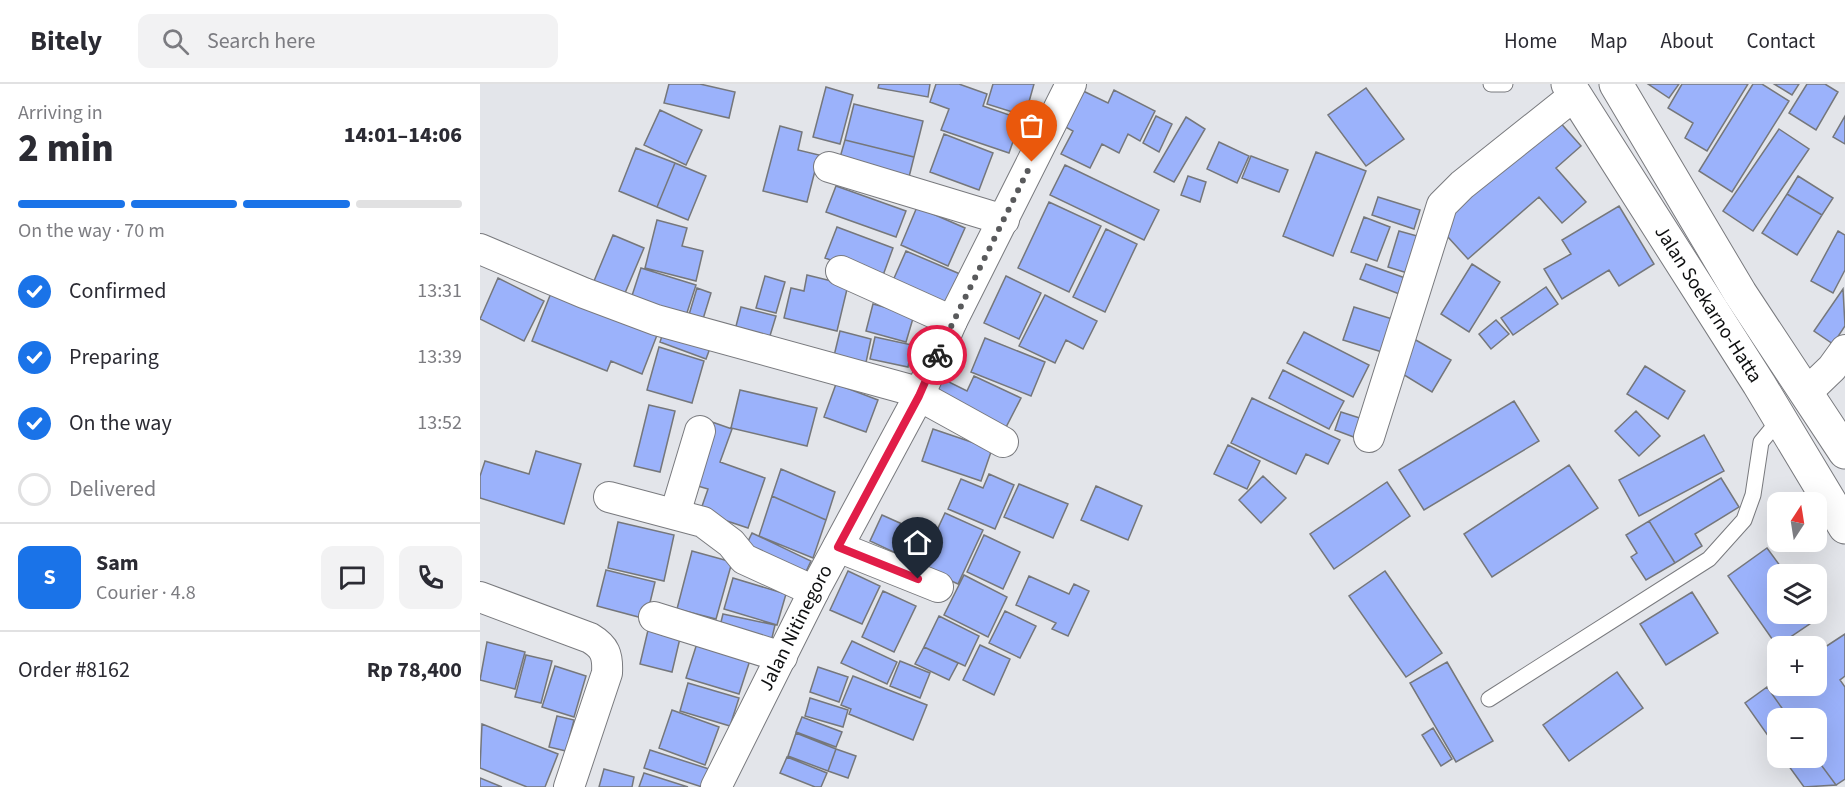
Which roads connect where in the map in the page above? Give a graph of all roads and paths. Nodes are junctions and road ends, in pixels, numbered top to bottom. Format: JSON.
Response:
{"nodes":[{"id":1,"x":1071,"y":84,"type":"edge"},
{"id":2,"x":1491,"y":84,"type":"edge"},
{"id":3,"x":1505,"y":84,"type":"edge"},
{"id":4,"x":1616,"y":84,"type":"edge"},
{"id":5,"x":1571,"y":89,"type":"edge"},
{"id":6,"x":829,"y":167,"type":"dead end"},
{"id":7,"x":1004,"y":220,"type":"junction"},
{"id":8,"x":480,"y":249,"type":"edge"},
{"id":9,"x":841,"y":271,"type":"dead end"},
{"id":10,"x":952,"y":321,"type":"junction"},
{"id":11,"x":1845,"y":350,"type":"edge"},
{"id":12,"x":1806,"y":393,"type":"junction"},
{"id":13,"x":919,"y":396,"type":"junction"},
{"id":14,"x":1780,"y":419,"type":"junction"},
{"id":15,"x":700,"y":431,"type":"dead end"},
{"id":16,"x":1369,"y":437,"type":"dead end"},
{"id":17,"x":1003,"y":442,"type":"dead end"},
{"id":18,"x":1845,"y":452,"type":"edge"},
{"id":19,"x":609,"y":497,"type":"dead end"},
{"id":20,"x":675,"y":514,"type":"junction"},
{"id":21,"x":1845,"y":527,"type":"edge"},
{"id":22,"x":838,"y":547,"type":"junction"},
{"id":23,"x":938,"y":587,"type":"dead end"},
{"id":24,"x":814,"y":591,"type":"junction"},
{"id":25,"x":480,"y":597,"type":"edge"},
{"id":26,"x":654,"y":617,"type":"dead end"},
{"id":27,"x":782,"y":657,"type":"junction"},
{"id":28,"x":1489,"y":699,"type":"dead end"},
{"id":29,"x":569,"y":787,"type":"edge"},
{"id":30,"x":716,"y":787,"type":"edge"}],
"edges":[{"from":1,"to":7,"type":"street","name":"Jalan Nitinegoro"},
{"from":2,"to":3,"type":"lane"},
{"from":4,"to":12,"type":"highway","name":"Jalan Soekarno-Hatta"},
{"from":5,"to":14,"type":"highway","name":"Jalan Soekarno-Hatta"},
{"from":5,"to":16,"type":"street"},
{"from":6,"to":7,"type":"street"},
{"from":7,"to":10,"type":"street","name":"Jalan Nitinegoro"},
{"from":8,"to":13,"type":"street"},
{"from":9,"to":10,"type":"street"},
{"from":10,"to":13,"type":"street","name":"Jalan Nitinegoro"},
{"from":11,"to":12,"type":"street"},
{"from":12,"to":18,"type":"highway","name":"Jalan Soekarno-Hatta"},
{"from":13,"to":17,"type":"street"},
{"from":13,"to":22,"type":"street","name":"Jalan Nitinegoro"},
{"from":14,"to":21,"type":"highway","name":"Jalan Soekarno-Hatta"},
{"from":14,"to":28,"type":"lane"},
{"from":15,"to":20,"type":"street"},
{"from":19,"to":20,"type":"street"},
{"from":20,"to":24,"type":"street"},
{"from":22,"to":23,"type":"street"},
{"from":22,"to":24,"type":"street","name":"Jalan Nitinegoro"},
{"from":24,"to":27,"type":"street","name":"Jalan Nitinegoro"},
{"from":25,"to":29,"type":"street"},
{"from":26,"to":27,"type":"street"},
{"from":27,"to":30,"type":"street","name":"Jalan Nitinegoro"}]}
